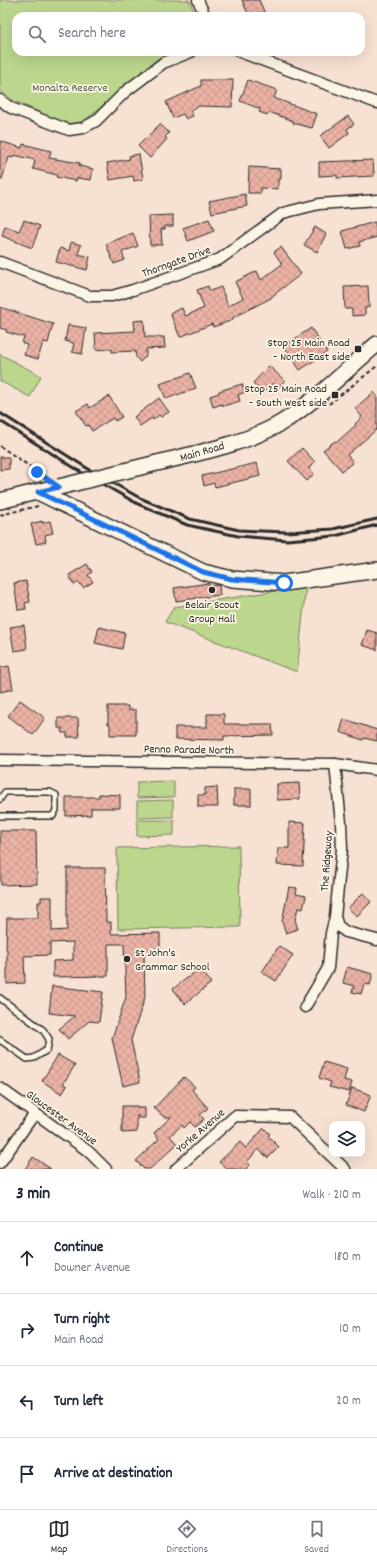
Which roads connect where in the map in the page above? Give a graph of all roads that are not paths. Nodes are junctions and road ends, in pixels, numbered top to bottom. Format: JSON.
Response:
{"nodes":[{"id":1,"x":198,"y":0,"type":"edge"},
{"id":2,"x":203,"y":12,"type":"edge"},
{"id":3,"x":181,"y":56,"type":"edge"},
{"id":4,"x":251,"y":56,"type":"edge"},
{"id":5,"x":0,"y":100,"type":"edge"},
{"id":6,"x":377,"y":103,"type":"edge"},
{"id":7,"x":377,"y":200,"type":"edge"},
{"id":8,"x":0,"y":262,"type":"edge"},
{"id":9,"x":377,"y":344,"type":"edge"},
{"id":10,"x":38,"y":492,"type":"junction"},
{"id":11,"x":0,"y":501,"type":"edge"},
{"id":12,"x":377,"y":570,"type":"edge"},
{"id":13,"x":0,"y":760,"type":"edge"},
{"id":14,"x":335,"y":764,"type":"junction"},
{"id":15,"x":377,"y":770,"type":"edge"},
{"id":16,"x":0,"y":799,"type":"edge"},
{"id":17,"x":0,"y":816,"type":"edge"},
{"id":18,"x":335,"y":917,"type":"junction"},
{"id":19,"x":377,"y":940,"type":"edge"},
{"id":20,"x":0,"y":998,"type":"edge"},
{"id":21,"x":305,"y":1007,"type":"dead end"},
{"id":22,"x":0,"y":1040,"type":"edge"},
{"id":23,"x":0,"y":1088,"type":"edge"},
{"id":24,"x":35,"y":1113,"type":"junction"},
{"id":25,"x":0,"y":1163,"type":"edge"},
{"id":26,"x":106,"y":1169,"type":"edge"},
{"id":27,"x":176,"y":1169,"type":"edge"},
{"id":28,"x":345,"y":1169,"type":"edge"}],
"edges":[{"from":1,"to":2,"type":"street"},
{"from":3,"to":5,"type":"street"},
{"from":4,"to":6,"type":"street"},
{"from":7,"to":8,"type":"street","name":"Thorngate Drive"},
{"from":9,"to":10,"type":"main road","name":"Main Road","bridge":true},
{"from":10,"to":11,"type":"main road","name":"Main Road"},
{"from":10,"to":12,"type":"main road"},
{"from":13,"to":14,"type":"street","name":"Penno Parade North"},
{"from":14,"to":15,"type":"street","name":"Penno Parade North"},
{"from":14,"to":18,"type":"street","name":"The Ridgeway"},
{"from":16,"to":17,"type":"lane"},
{"from":18,"to":19,"type":"street"},
{"from":18,"to":21,"type":"street"},
{"from":20,"to":22,"type":"lane"},
{"from":23,"to":24,"type":"street","name":"Gloucester Avenue"},
{"from":24,"to":25,"type":"street"},
{"from":24,"to":26,"type":"street","name":"Gloucester Avenue"},
{"from":27,"to":28,"type":"street","name":"Yorke Avenue"}]}
